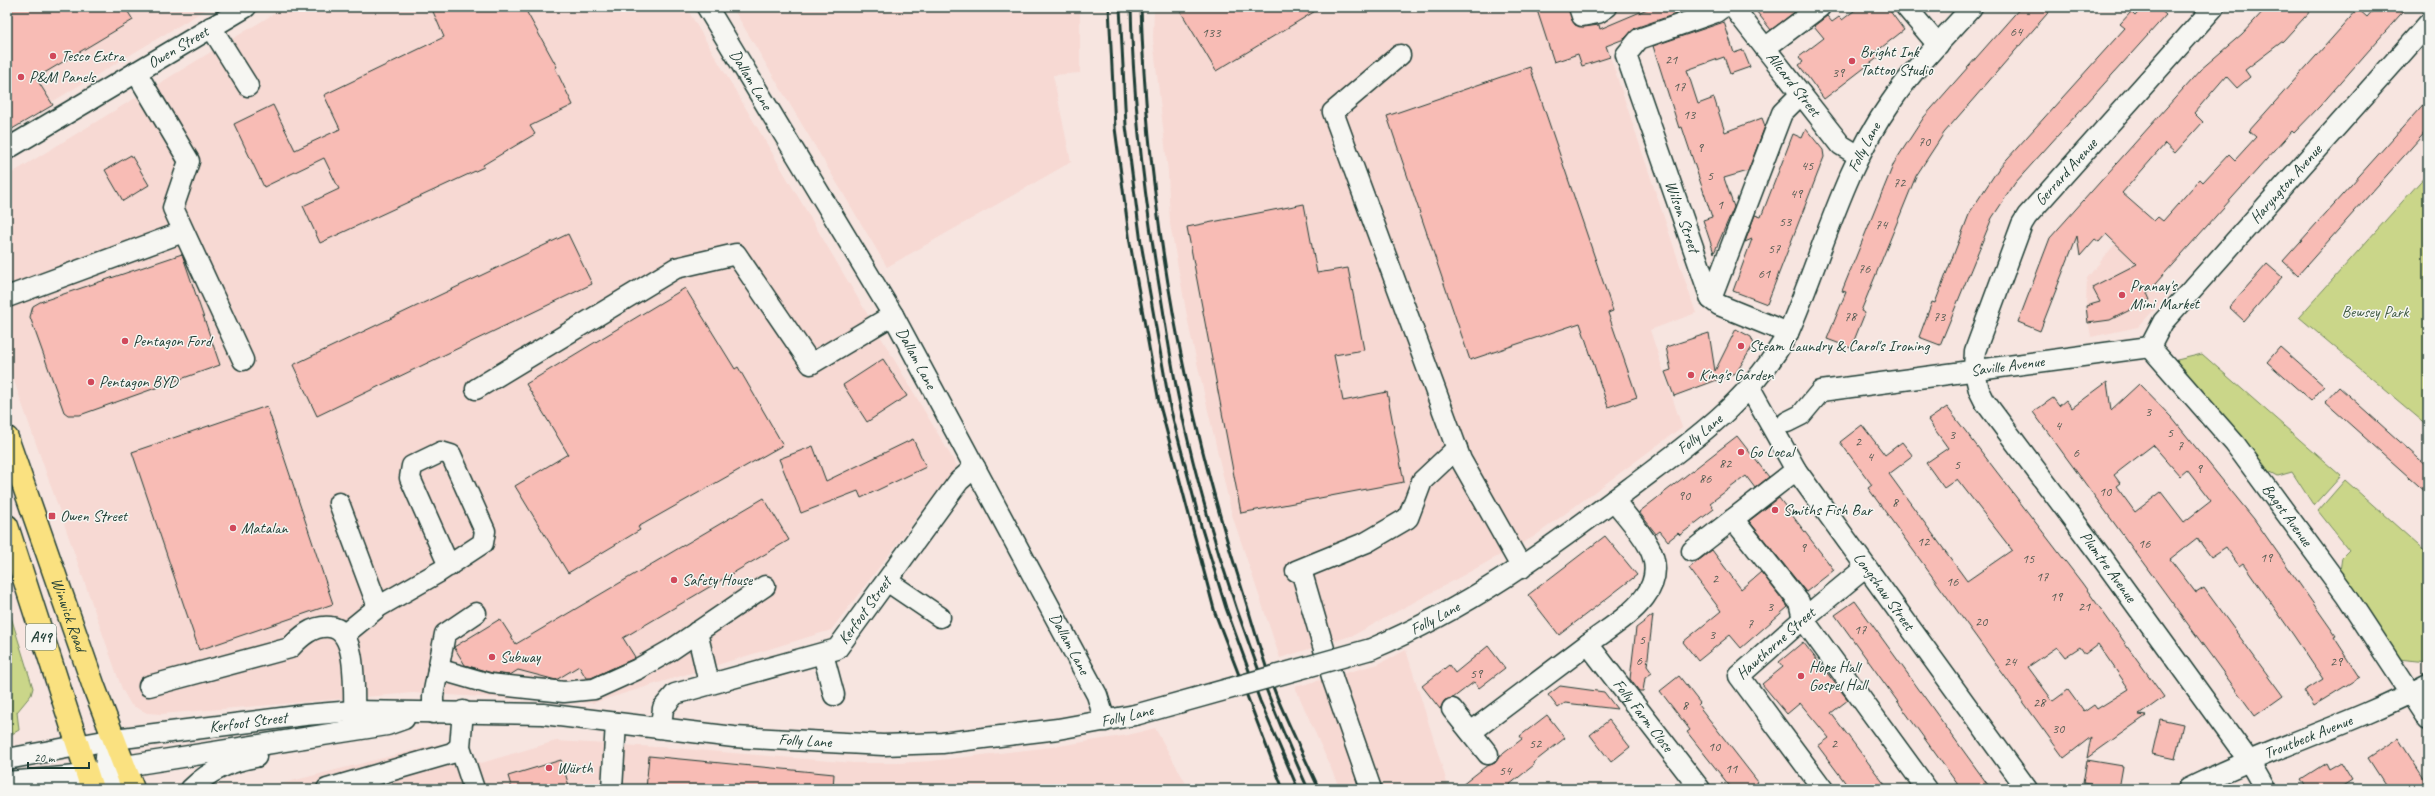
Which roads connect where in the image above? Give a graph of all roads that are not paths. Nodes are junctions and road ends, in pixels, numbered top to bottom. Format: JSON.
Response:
{"nodes":[{"id":1,"x":246,"y":7,"type":"edge"},
{"id":2,"x":707,"y":7,"type":"edge"},
{"id":3,"x":1579,"y":7,"type":"edge"},
{"id":4,"x":1607,"y":7,"type":"edge"},
{"id":5,"x":1724,"y":7,"type":"edge"},
{"id":6,"x":1733,"y":7,"type":"edge"},
{"id":7,"x":1820,"y":7,"type":"edge"},
{"id":8,"x":1906,"y":7,"type":"edge"},
{"id":9,"x":1972,"y":7,"type":"edge"},
{"id":10,"x":2214,"y":7,"type":"edge"},
{"id":11,"x":2428,"y":24,"type":"edge"},
{"id":12,"x":211,"y":27,"type":"junction"},
{"id":13,"x":1938,"y":45,"type":"junction"},
{"id":14,"x":1765,"y":48,"type":"junction"},
{"id":15,"x":1400,"y":55,"type":"dead end"},
{"id":16,"x":136,"y":72,"type":"junction"},
{"id":17,"x":248,"y":86,"type":"dead end"},
{"id":18,"x":1801,"y":94,"type":"junction"},
{"id":19,"x":7,"y":149,"type":"edge"},
{"id":20,"x":1859,"y":156,"type":"junction"},
{"id":21,"x":184,"y":232,"type":"junction"},
{"id":22,"x":7,"y":297,"type":"edge"},
{"id":23,"x":1711,"y":299,"type":"junction"},
{"id":24,"x":893,"y":316,"type":"junction"},
{"id":25,"x":1788,"y":333,"type":"junction"},
{"id":26,"x":2150,"y":347,"type":"junction"},
{"id":27,"x":243,"y":360,"type":"dead end"},
{"id":28,"x":1974,"y":369,"type":"junction"},
{"id":29,"x":476,"y":388,"type":"dead end"},
{"id":30,"x":1750,"y":388,"type":"junction"},
{"id":31,"x":1787,"y":422,"type":"dead end"},
{"id":32,"x":7,"y":438,"type":"edge"},
{"id":33,"x":1456,"y":448,"type":"junction"},
{"id":34,"x":975,"y":467,"type":"junction"},
{"id":35,"x":1796,"y":470,"type":"junction"},
{"id":36,"x":1614,"y":500,"type":"junction"},
{"id":37,"x":339,"y":503,"type":"dead end"},
{"id":38,"x":1733,"y":519,"type":"junction"},
{"id":39,"x":7,"y":526,"type":"edge"},
{"id":40,"x":1692,"y":551,"type":"dead end"},
{"id":41,"x":449,"y":566,"type":"junction"},
{"id":42,"x":1866,"y":567,"type":"junction"},
{"id":43,"x":1522,"y":568,"type":"junction"},
{"id":44,"x":887,"y":581,"type":"junction"},
{"id":45,"x":765,"y":586,"type":"dead end"},
{"id":46,"x":378,"y":607,"type":"junction"},
{"id":47,"x":476,"y":613,"type":"dead end"},
{"id":48,"x":940,"y":617,"type":"dead end"},
{"id":49,"x":1803,"y":619,"type":"junction"},
{"id":50,"x":697,"y":632,"type":"junction"},
{"id":51,"x":345,"y":634,"type":"junction"},
{"id":52,"x":1588,"y":644,"type":"junction"},
{"id":53,"x":823,"y":654,"type":"junction"},
{"id":54,"x":438,"y":669,"type":"junction"},
{"id":55,"x":709,"y":683,"type":"junction"},
{"id":56,"x":149,"y":686,"type":"dead end"},
{"id":57,"x":2420,"y":688,"type":"edge"},
{"id":58,"x":834,"y":695,"type":"dead end"},
{"id":59,"x":1452,"y":709,"type":"dead end"},
{"id":60,"x":463,"y":712,"type":"junction"},
{"id":61,"x":427,"y":713,"type":"junction"},
{"id":62,"x":2428,"y":720,"type":"edge"},
{"id":63,"x":1105,"y":721,"type":"junction"},
{"id":64,"x":616,"y":723,"type":"junction"},
{"id":65,"x":354,"y":727,"type":"junction"},
{"id":66,"x":661,"y":727,"type":"junction"},
{"id":67,"x":1470,"y":732,"type":"junction"},
{"id":68,"x":115,"y":739,"type":"junction"},
{"id":69,"x":460,"y":747,"type":"junction"},
{"id":70,"x":78,"y":748,"type":"junction"},
{"id":71,"x":1488,"y":754,"type":"dead end"},
{"id":72,"x":7,"y":759,"type":"edge"},
{"id":73,"x":2248,"y":761,"type":"junction"},
{"id":74,"x":103,"y":775,"type":"edge"},
{"id":75,"x":7,"y":782,"type":"edge"},
{"id":76,"x":1699,"y":788,"type":"edge"},
{"id":77,"x":112,"y":789,"type":"edge"},
{"id":78,"x":133,"y":789,"type":"edge"},
{"id":79,"x":191,"y":789,"type":"edge"},
{"id":80,"x":327,"y":789,"type":"edge"},
{"id":81,"x":474,"y":789,"type":"edge"},
{"id":82,"x":612,"y":789,"type":"edge"},
{"id":83,"x":1371,"y":789,"type":"edge"},
{"id":84,"x":1823,"y":789,"type":"edge"},
{"id":85,"x":1926,"y":789,"type":"edge"},
{"id":86,"x":2027,"y":789,"type":"edge"},
{"id":87,"x":2188,"y":789,"type":"edge"},
{"id":88,"x":2265,"y":789,"type":"edge"}],
"edges":[{"from":1,"to":12,"type":"street","name":"Owen Street"},
{"from":2,"to":24,"type":"street","name":"Dallam Lane"},
{"from":3,"to":4,"type":"street"},
{"from":5,"to":23,"type":"street","name":"Wilson Street"},
{"from":6,"to":14,"type":"street","name":"Allcard Street"},
{"from":7,"to":14,"type":"street"},
{"from":8,"to":13,"type":"street"},
{"from":9,"to":13,"type":"street","name":"Folly Lane"},
{"from":10,"to":28,"type":"street","name":"Gerrard Avenue"},
{"from":11,"to":26,"type":"street","name":"Haryngton Avenue"},
{"from":12,"to":16,"type":"street","name":"Owen Street"},
{"from":12,"to":17,"type":"street"},
{"from":13,"to":20,"type":"street","name":"Folly Lane"},
{"from":14,"to":18,"type":"street","name":"Allcard Street"},
{"from":15,"to":33,"type":"street"},
{"from":16,"to":19,"type":"street","name":"Owen Street"},
{"from":16,"to":21,"type":"street"},
{"from":18,"to":20,"type":"street","name":"Allcard Street"},
{"from":18,"to":23,"type":"street"},
{"from":20,"to":25,"type":"street","name":"Folly Lane"},
{"from":21,"to":22,"type":"street"},
{"from":21,"to":27,"type":"street"},
{"from":23,"to":25,"type":"street"},
{"from":24,"to":29,"type":"street"},
{"from":24,"to":34,"type":"street","name":"Dallam Lane"},
{"from":25,"to":30,"type":"street","name":"Folly Lane"},
{"from":26,"to":28,"type":"street","name":"Saville Avenue"},
{"from":26,"to":57,"type":"street","name":"Bagot Avenue"},
{"from":28,"to":31,"type":"street","name":"Saville Avenue"},
{"from":28,"to":73,"type":"street","name":"Plumtre Avenue"},
{"from":30,"to":35,"type":"street","name":"Longshaw Street"},
{"from":30,"to":36,"type":"street","name":"Folly Lane"},
{"from":32,"to":68,"type":"highway","name":"Winwick Road","number":"A49"},
{"from":33,"to":43,"type":"street"},
{"from":33,"to":83,"type":"street"},
{"from":34,"to":44,"type":"street","name":"Kerfoot Street"},
{"from":34,"to":63,"type":"street","name":"Dallam Lane"},
{"from":35,"to":38,"type":"street"},
{"from":35,"to":42,"type":"street","name":"Longshaw Street"},
{"from":36,"to":43,"type":"street","name":"Folly Lane"},
{"from":36,"to":52,"type":"street"},
{"from":37,"to":46,"type":"street"},
{"from":38,"to":40,"type":"street"},
{"from":38,"to":49,"type":"street"},
{"from":39,"to":70,"type":"highway","name":"Winwick Road","number":"A49"},
{"from":41,"to":41,"type":"street"},
{"from":41,"to":46,"type":"street"},
{"from":42,"to":49,"type":"street","name":"Hawthorne Street"},
{"from":42,"to":86,"type":"street","name":"Longshaw Street"},
{"from":43,"to":63,"type":"street","name":"Folly Lane","bridge":true},
{"from":44,"to":48,"type":"street"},
{"from":44,"to":53,"type":"street","name":"Kerfoot Street"},
{"from":45,"to":50,"type":"street"},
{"from":46,"to":51,"type":"street"},
{"from":47,"to":54,"type":"street"},
{"from":49,"to":84,"type":"street","name":"Hawthorne Street"},
{"from":49,"to":85,"type":"street"},
{"from":50,"to":54,"type":"street"},
{"from":50,"to":55,"type":"street"},
{"from":51,"to":56,"type":"street"},
{"from":51,"to":65,"type":"street"},
{"from":52,"to":67,"type":"street"},
{"from":52,"to":76,"type":"street","name":"Folly Farm Close"},
{"from":53,"to":55,"type":"street","name":"Kerfoot Street"},
{"from":53,"to":58,"type":"street"},
{"from":54,"to":61,"type":"street"},
{"from":55,"to":66,"type":"street","name":"Kerfoot Street"},
{"from":57,"to":62,"type":"street","name":"Bagot Avenue"},
{"from":57,"to":73,"type":"street","name":"Troutbeck Avenue"},
{"from":59,"to":67,"type":"street"},
{"from":60,"to":61,"type":"street","name":"Kerfoot Street"},
{"from":60,"to":64,"type":"street","name":"Kerfoot Street"},
{"from":60,"to":69,"type":"street"},
{"from":61,"to":65,"type":"street","name":"Kerfoot Street"},
{"from":61,"to":65,"type":"street","name":"Kerfoot Street"},
{"from":63,"to":66,"type":"street","name":"Folly Lane"},
{"from":64,"to":66,"type":"street","name":"Folly Lane"},
{"from":64,"to":82,"type":"street"},
{"from":65,"to":68,"type":"street","name":"Kerfoot Street"},
{"from":65,"to":74,"type":"street","name":"Kerfoot Street"},
{"from":65,"to":79,"type":"street"},
{"from":67,"to":71,"type":"street"},
{"from":68,"to":70,"type":"street","name":"Kerfoot Street"},
{"from":68,"to":74,"type":"highway","name":"Winwick Road","number":"A49"},
{"from":69,"to":80,"type":"street"},
{"from":69,"to":81,"type":"street"},
{"from":70,"to":72,"type":"street","name":"Kerfoot Street"},
{"from":70,"to":74,"type":"highway","name":"Winwick Road","number":"A49"},
{"from":73,"to":87,"type":"street","name":"Troutbeck Avenue"},
{"from":73,"to":88,"type":"street","name":"Plumtre Avenue"},
{"from":74,"to":75,"type":"street","name":"Kerfoot Street"},
{"from":74,"to":77,"type":"street","number":"A49"},
{"from":74,"to":78,"type":"highway","name":"Winwick Road","number":"A49"}]}
